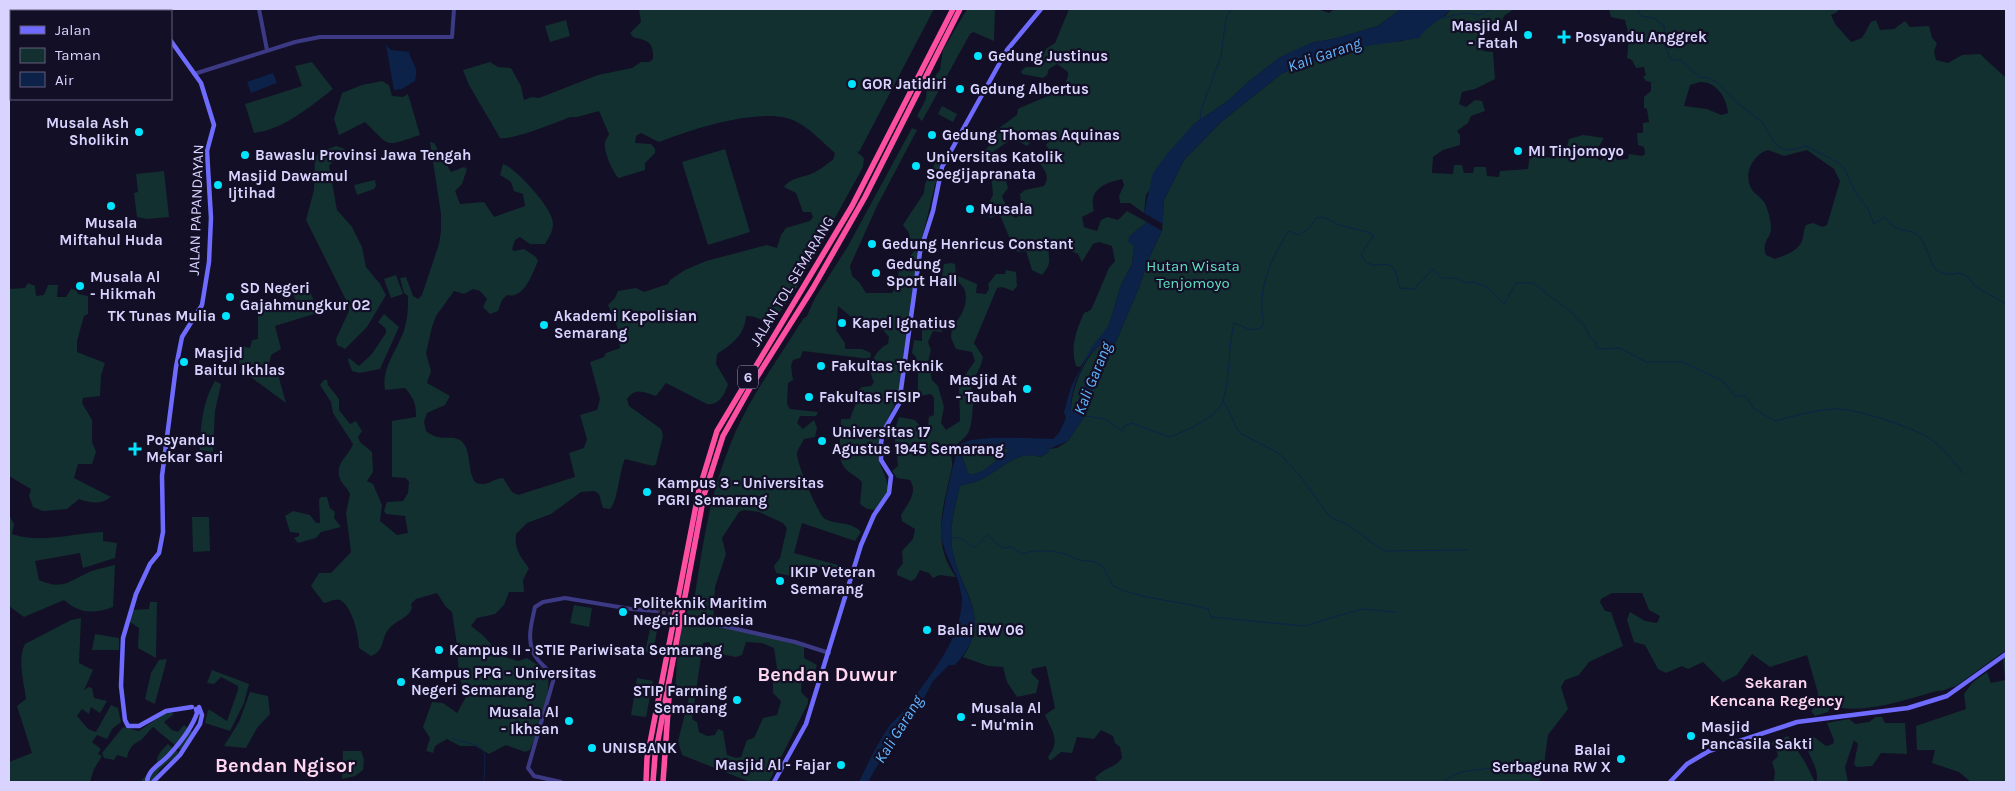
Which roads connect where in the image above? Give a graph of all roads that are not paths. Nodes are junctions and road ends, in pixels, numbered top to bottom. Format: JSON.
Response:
{"nodes":[{"id":1,"x":260,"y":9,"type":"edge"},
{"id":2,"x":454,"y":9,"type":"edge"},
{"id":3,"x":953,"y":9,"type":"edge"},
{"id":4,"x":960,"y":9,"type":"edge"},
{"id":5,"x":1041,"y":9,"type":"edge"},
{"id":6,"x":172,"y":41,"type":"edge"},
{"id":7,"x":267,"y":50,"type":"junction"},
{"id":8,"x":194,"y":74,"type":"junction"},
{"id":9,"x":656,"y":611,"type":"tunnel mouth"},
{"id":10,"x":692,"y":619,"type":"tunnel mouth"},
{"id":11,"x":829,"y":653,"type":"junction"},
{"id":12,"x":2006,"y":654,"type":"edge"},
{"id":13,"x":673,"y":660,"type":"junction"},
{"id":14,"x":196,"y":708,"type":"junction"},
{"id":15,"x":172,"y":752,"type":"junction"},
{"id":16,"x":178,"y":758,"type":"junction"},
{"id":17,"x":147,"y":782,"type":"edge"},
{"id":18,"x":153,"y":782,"type":"edge"},
{"id":19,"x":561,"y":782,"type":"edge"},
{"id":20,"x":646,"y":782,"type":"edge"},
{"id":21,"x":653,"y":782,"type":"edge"},
{"id":22,"x":663,"y":782,"type":"edge"},
{"id":23,"x":774,"y":782,"type":"edge"},
{"id":24,"x":1670,"y":782,"type":"edge"}],
"edges":[{"from":1,"to":7,"type":"street"},
{"from":2,"to":7,"type":"street"},
{"from":3,"to":20,"type":"highway","name":"JALAN TOL SEMARANG","number":"6"},
{"from":4,"to":13,"type":"highway","name":"JALAN TOL SEMARANG","number":"6"},
{"from":5,"to":11,"type":"main road"},
{"from":6,"to":8,"type":"main road","name":"JALAN PAPANDAYAN"},
{"from":7,"to":8,"type":"street"},
{"from":8,"to":14,"type":"main road","name":"JALAN PAPANDAYAN"},
{"from":9,"to":19,"type":"street"},
{"from":10,"to":11,"type":"street"},
{"from":11,"to":23,"type":"main road"},
{"from":12,"to":24,"type":"main road"},
{"from":13,"to":21,"type":"highway","name":"JALAN TOL SEMARANG","number":"6"},
{"from":13,"to":22,"type":"highway"},
{"from":14,"to":15,"type":"main road"},
{"from":14,"to":16,"type":"main road"},
{"from":15,"to":16,"type":"main road"},
{"from":15,"to":17,"type":"main road"},
{"from":16,"to":18,"type":"main road"}]}
